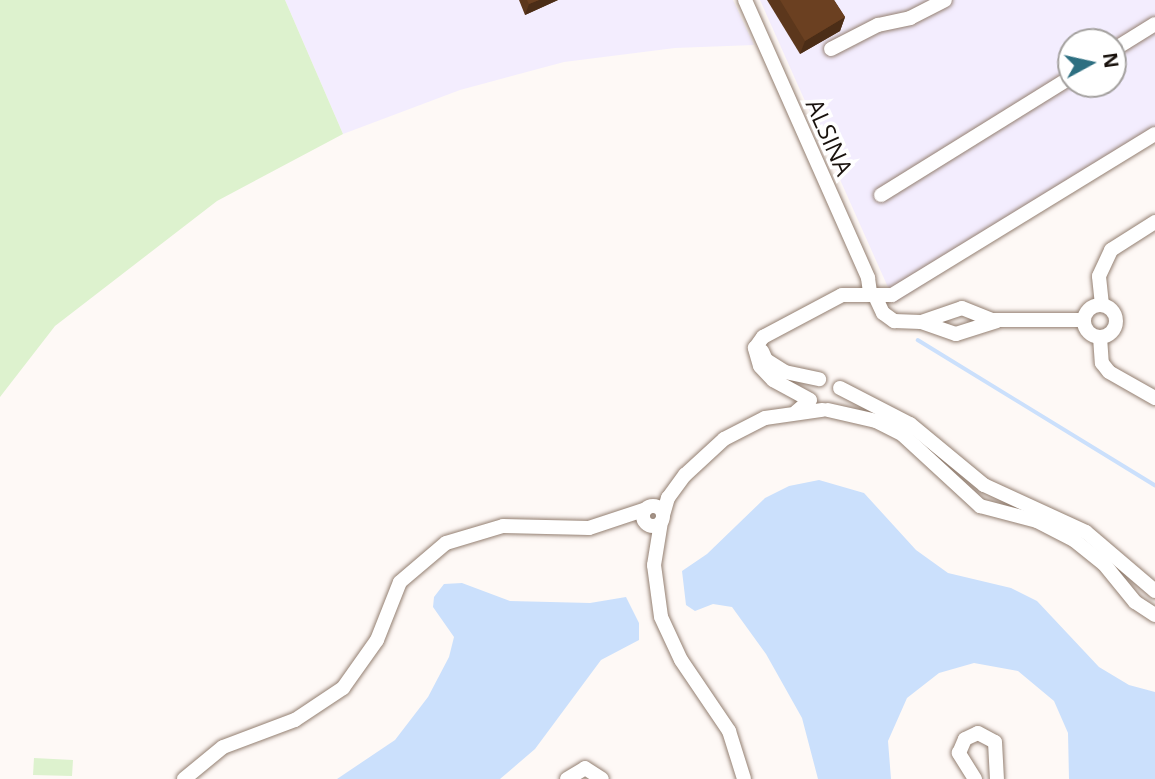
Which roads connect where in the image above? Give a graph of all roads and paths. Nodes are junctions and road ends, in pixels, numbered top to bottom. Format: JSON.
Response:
{"nodes":[{"id":1,"x":745,"y":0,"type":"edge"},
{"id":2,"x":944,"y":0,"type":"edge"},
{"id":3,"x":1155,"y":24,"type":"edge"},
{"id":4,"x":1127,"y":41,"type":"edge"},
{"id":5,"x":831,"y":50,"type":"dead end"},
{"id":6,"x":1057,"y":86,"type":"edge"},
{"id":7,"x":1155,"y":134,"type":"edge"},
{"id":8,"x":881,"y":195,"type":"dead end"},
{"id":9,"x":1155,"y":222,"type":"edge"},
{"id":10,"x":872,"y":295,"type":"junction"},
{"id":11,"x":1102,"y":305,"type":"junction"},
{"id":12,"x":1084,"y":320,"type":"junction"},
{"id":13,"x":1002,"y":321,"type":"junction"},
{"id":14,"x":921,"y":322,"type":"junction"},
{"id":15,"x":783,"y":327,"type":"junction"},
{"id":16,"x":1100,"y":337,"type":"junction"},
{"id":17,"x":819,"y":379,"type":"junction"},
{"id":18,"x":840,"y":388,"type":"junction"},
{"id":19,"x":1155,"y":398,"type":"edge"},
{"id":20,"x":810,"y":400,"type":"junction"},
{"id":21,"x":825,"y":410,"type":"junction"},
{"id":22,"x":796,"y":412,"type":"junction"},
{"id":23,"x":969,"y":474,"type":"junction"},
{"id":24,"x":955,"y":486,"type":"junction"},
{"id":25,"x":1007,"y":498,"type":"junction"},
{"id":26,"x":1002,"y":514,"type":"junction"},
{"id":27,"x":653,"y":517,"type":"junction"},
{"id":28,"x":1139,"y":579,"type":"junction"},
{"id":29,"x":1155,"y":590,"type":"edge"},
{"id":30,"x":1127,"y":593,"type":"junction"},
{"id":31,"x":1155,"y":615,"type":"edge"},
{"id":32,"x":184,"y":779,"type":"edge"},
{"id":33,"x":568,"y":779,"type":"edge"},
{"id":34,"x":602,"y":779,"type":"edge"},
{"id":35,"x":744,"y":779,"type":"edge"},
{"id":36,"x":975,"y":779,"type":"edge"},
{"id":37,"x":997,"y":779,"type":"edge"}],
"edges":[{"from":1,"to":10,"type":"street","name":"ALSINA"},
{"from":2,"to":5,"type":"street"},
{"from":3,"to":4,"type":"street"},
{"from":6,"to":8,"type":"street"},
{"from":7,"to":10,"type":"street"},
{"from":9,"to":11,"type":"street"},
{"from":10,"to":14,"type":"street"},
{"from":10,"to":15,"type":"street"},
{"from":11,"to":12,"type":"street"},
{"from":11,"to":16,"type":"street"},
{"from":12,"to":13,"type":"street"},
{"from":12,"to":16,"type":"street"},
{"from":13,"to":14,"type":"street"},
{"from":13,"to":14,"type":"street"},
{"from":15,"to":17,"type":"street"},
{"from":15,"to":20,"type":"street"},
{"from":16,"to":19,"type":"street"},
{"from":17,"to":18,"type":"street"},
{"from":17,"to":20,"type":"street"},
{"from":18,"to":21,"type":"street"},
{"from":18,"to":23,"type":"street"},
{"from":20,"to":21,"type":"street"},
{"from":20,"to":22,"type":"street"},
{"from":21,"to":22,"type":"street"},
{"from":21,"to":24,"type":"street"},
{"from":22,"to":27,"type":"street"},
{"from":23,"to":24,"type":"street"},
{"from":23,"to":25,"type":"street"},
{"from":24,"to":26,"type":"street"},
{"from":25,"to":26,"type":"street"},
{"from":25,"to":28,"type":"street"},
{"from":26,"to":30,"type":"street"},
{"from":27,"to":32,"type":"street"},
{"from":27,"to":35,"type":"street"},
{"from":28,"to":29,"type":"street"},
{"from":28,"to":30,"type":"street"},
{"from":30,"to":31,"type":"street"},
{"from":33,"to":34,"type":"street"},
{"from":36,"to":37,"type":"street"}]}
